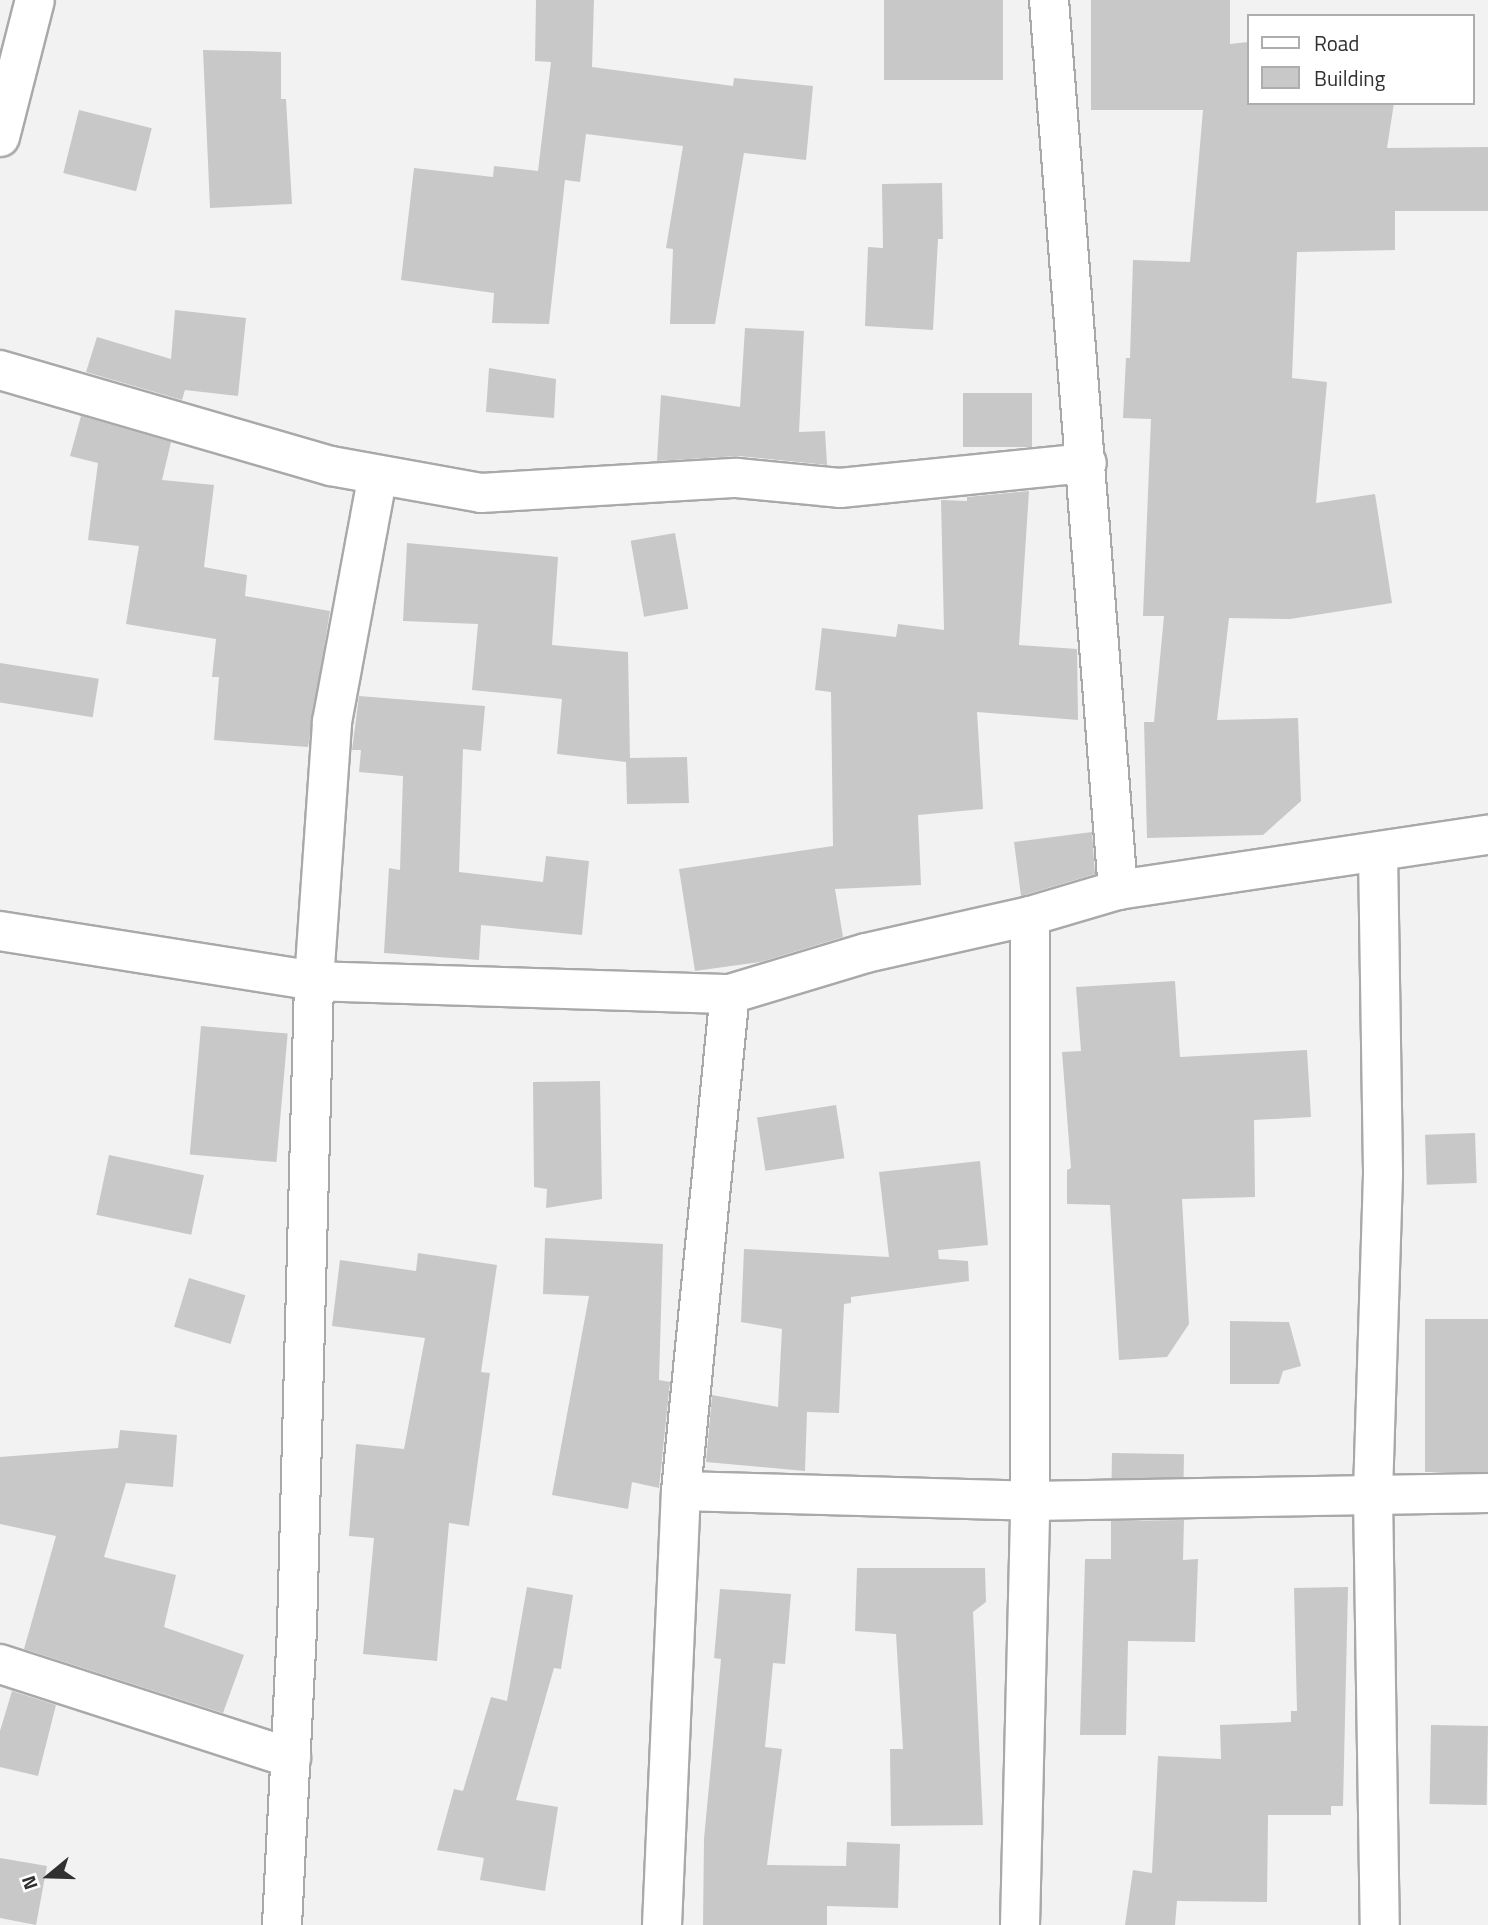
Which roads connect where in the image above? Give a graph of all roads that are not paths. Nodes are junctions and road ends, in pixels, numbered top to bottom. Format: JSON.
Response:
{"nodes":[{"id":1,"x":35,"y":0,"type":"edge"},
{"id":2,"x":1049,"y":0,"type":"edge"},
{"id":3,"x":0,"y":137,"type":"edge"},
{"id":4,"x":0,"y":370,"type":"edge"},
{"id":5,"x":1087,"y":463,"type":"junction"},
{"id":6,"x":378,"y":475,"type":"junction"},
{"id":7,"x":1488,"y":835,"type":"edge"},
{"id":8,"x":1378,"y":852,"type":"junction"},
{"id":9,"x":1118,"y":890,"type":"junction"},
{"id":10,"x":1030,"y":916,"type":"junction"},
{"id":11,"x":0,"y":931,"type":"edge"},
{"id":12,"x":314,"y":981,"type":"junction"},
{"id":13,"x":730,"y":994,"type":"junction"},
{"id":14,"x":681,"y":1491,"type":"junction"},
{"id":15,"x":1488,"y":1493,"type":"edge"},
{"id":16,"x":1373,"y":1495,"type":"junction"},
{"id":17,"x":1030,"y":1502,"type":"junction"},
{"id":18,"x":0,"y":1664,"type":"edge"},
{"id":19,"x":290,"y":1758,"type":"junction"},
{"id":20,"x":282,"y":1925,"type":"edge"},
{"id":21,"x":662,"y":1925,"type":"edge"},
{"id":22,"x":1020,"y":1925,"type":"edge"},
{"id":23,"x":1380,"y":1925,"type":"edge"}],
"edges":[{"from":1,"to":3,"type":"street"},
{"from":2,"to":5,"type":"street"},
{"from":4,"to":6,"type":"street"},
{"from":5,"to":6,"type":"street"},
{"from":5,"to":9,"type":"street"},
{"from":6,"to":12,"type":"street"},
{"from":7,"to":8,"type":"street"},
{"from":8,"to":9,"type":"street"},
{"from":8,"to":16,"type":"street"},
{"from":9,"to":10,"type":"street"},
{"from":10,"to":13,"type":"street"},
{"from":10,"to":17,"type":"street"},
{"from":11,"to":12,"type":"street"},
{"from":12,"to":13,"type":"street"},
{"from":12,"to":19,"type":"street"},
{"from":13,"to":14,"type":"street"},
{"from":14,"to":17,"type":"street"},
{"from":14,"to":21,"type":"street"},
{"from":15,"to":16,"type":"street"},
{"from":16,"to":17,"type":"street"},
{"from":16,"to":23,"type":"street"},
{"from":17,"to":22,"type":"street"},
{"from":18,"to":19,"type":"street"},
{"from":19,"to":20,"type":"street"}]}
